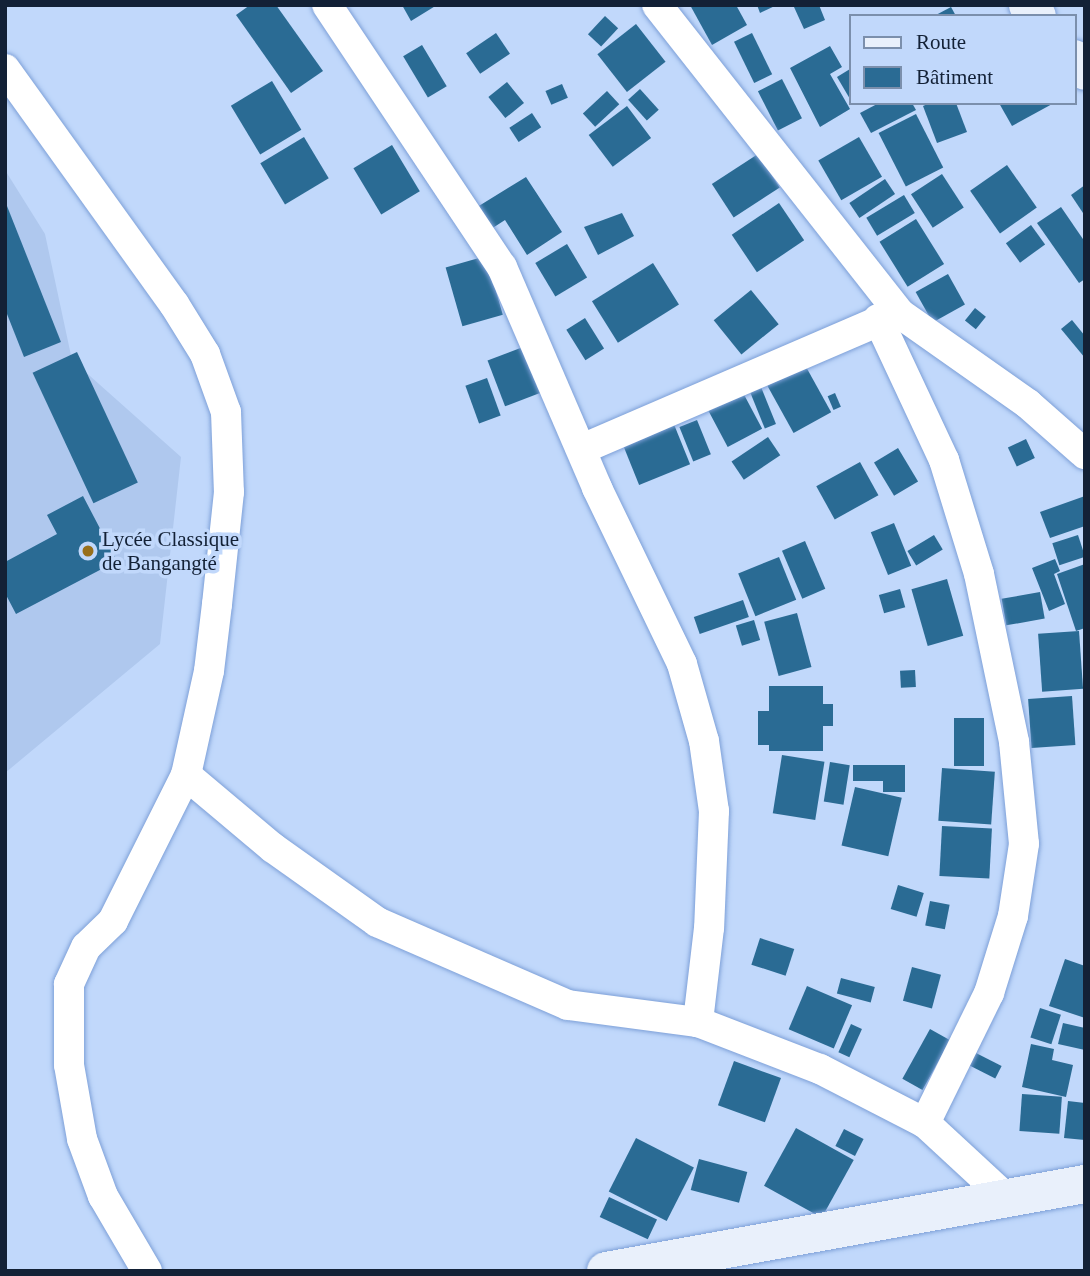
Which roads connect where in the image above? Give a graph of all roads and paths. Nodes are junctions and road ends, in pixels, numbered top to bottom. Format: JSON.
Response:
{"nodes":[{"id":1,"x":327,"y":5,"type":"edge"},
{"id":2,"x":657,"y":5,"type":"edge"},
{"id":3,"x":5,"y":69,"type":"edge"},
{"id":4,"x":888,"y":316,"type":"junction"},
{"id":5,"x":582,"y":449,"type":"junction"},
{"id":6,"x":1085,"y":454,"type":"edge"},
{"id":7,"x":186,"y":775,"type":"junction"},
{"id":8,"x":698,"y":1022,"type":"junction"},
{"id":9,"x":925,"y":1123,"type":"junction"},
{"id":10,"x":1085,"y":1184,"type":"edge"},
{"id":11,"x":1003,"y":1196,"type":"junction"},
{"id":12,"x":147,"y":1271,"type":"edge"},
{"id":13,"x":606,"y":1271,"type":"edge"}],
"edges":[{"from":1,"to":5,"type":"street"},
{"from":2,"to":4,"type":"street"},
{"from":3,"to":7,"type":"street"},
{"from":4,"to":5,"type":"street"},
{"from":4,"to":6,"type":"street"},
{"from":4,"to":9,"type":"street"},
{"from":5,"to":8,"type":"street"},
{"from":7,"to":8,"type":"street"},
{"from":7,"to":12,"type":"street"},
{"from":8,"to":9,"type":"street"},
{"from":9,"to":11,"type":"street"},
{"from":10,"to":11,"type":"street"},
{"from":11,"to":13,"type":"street"}]}
